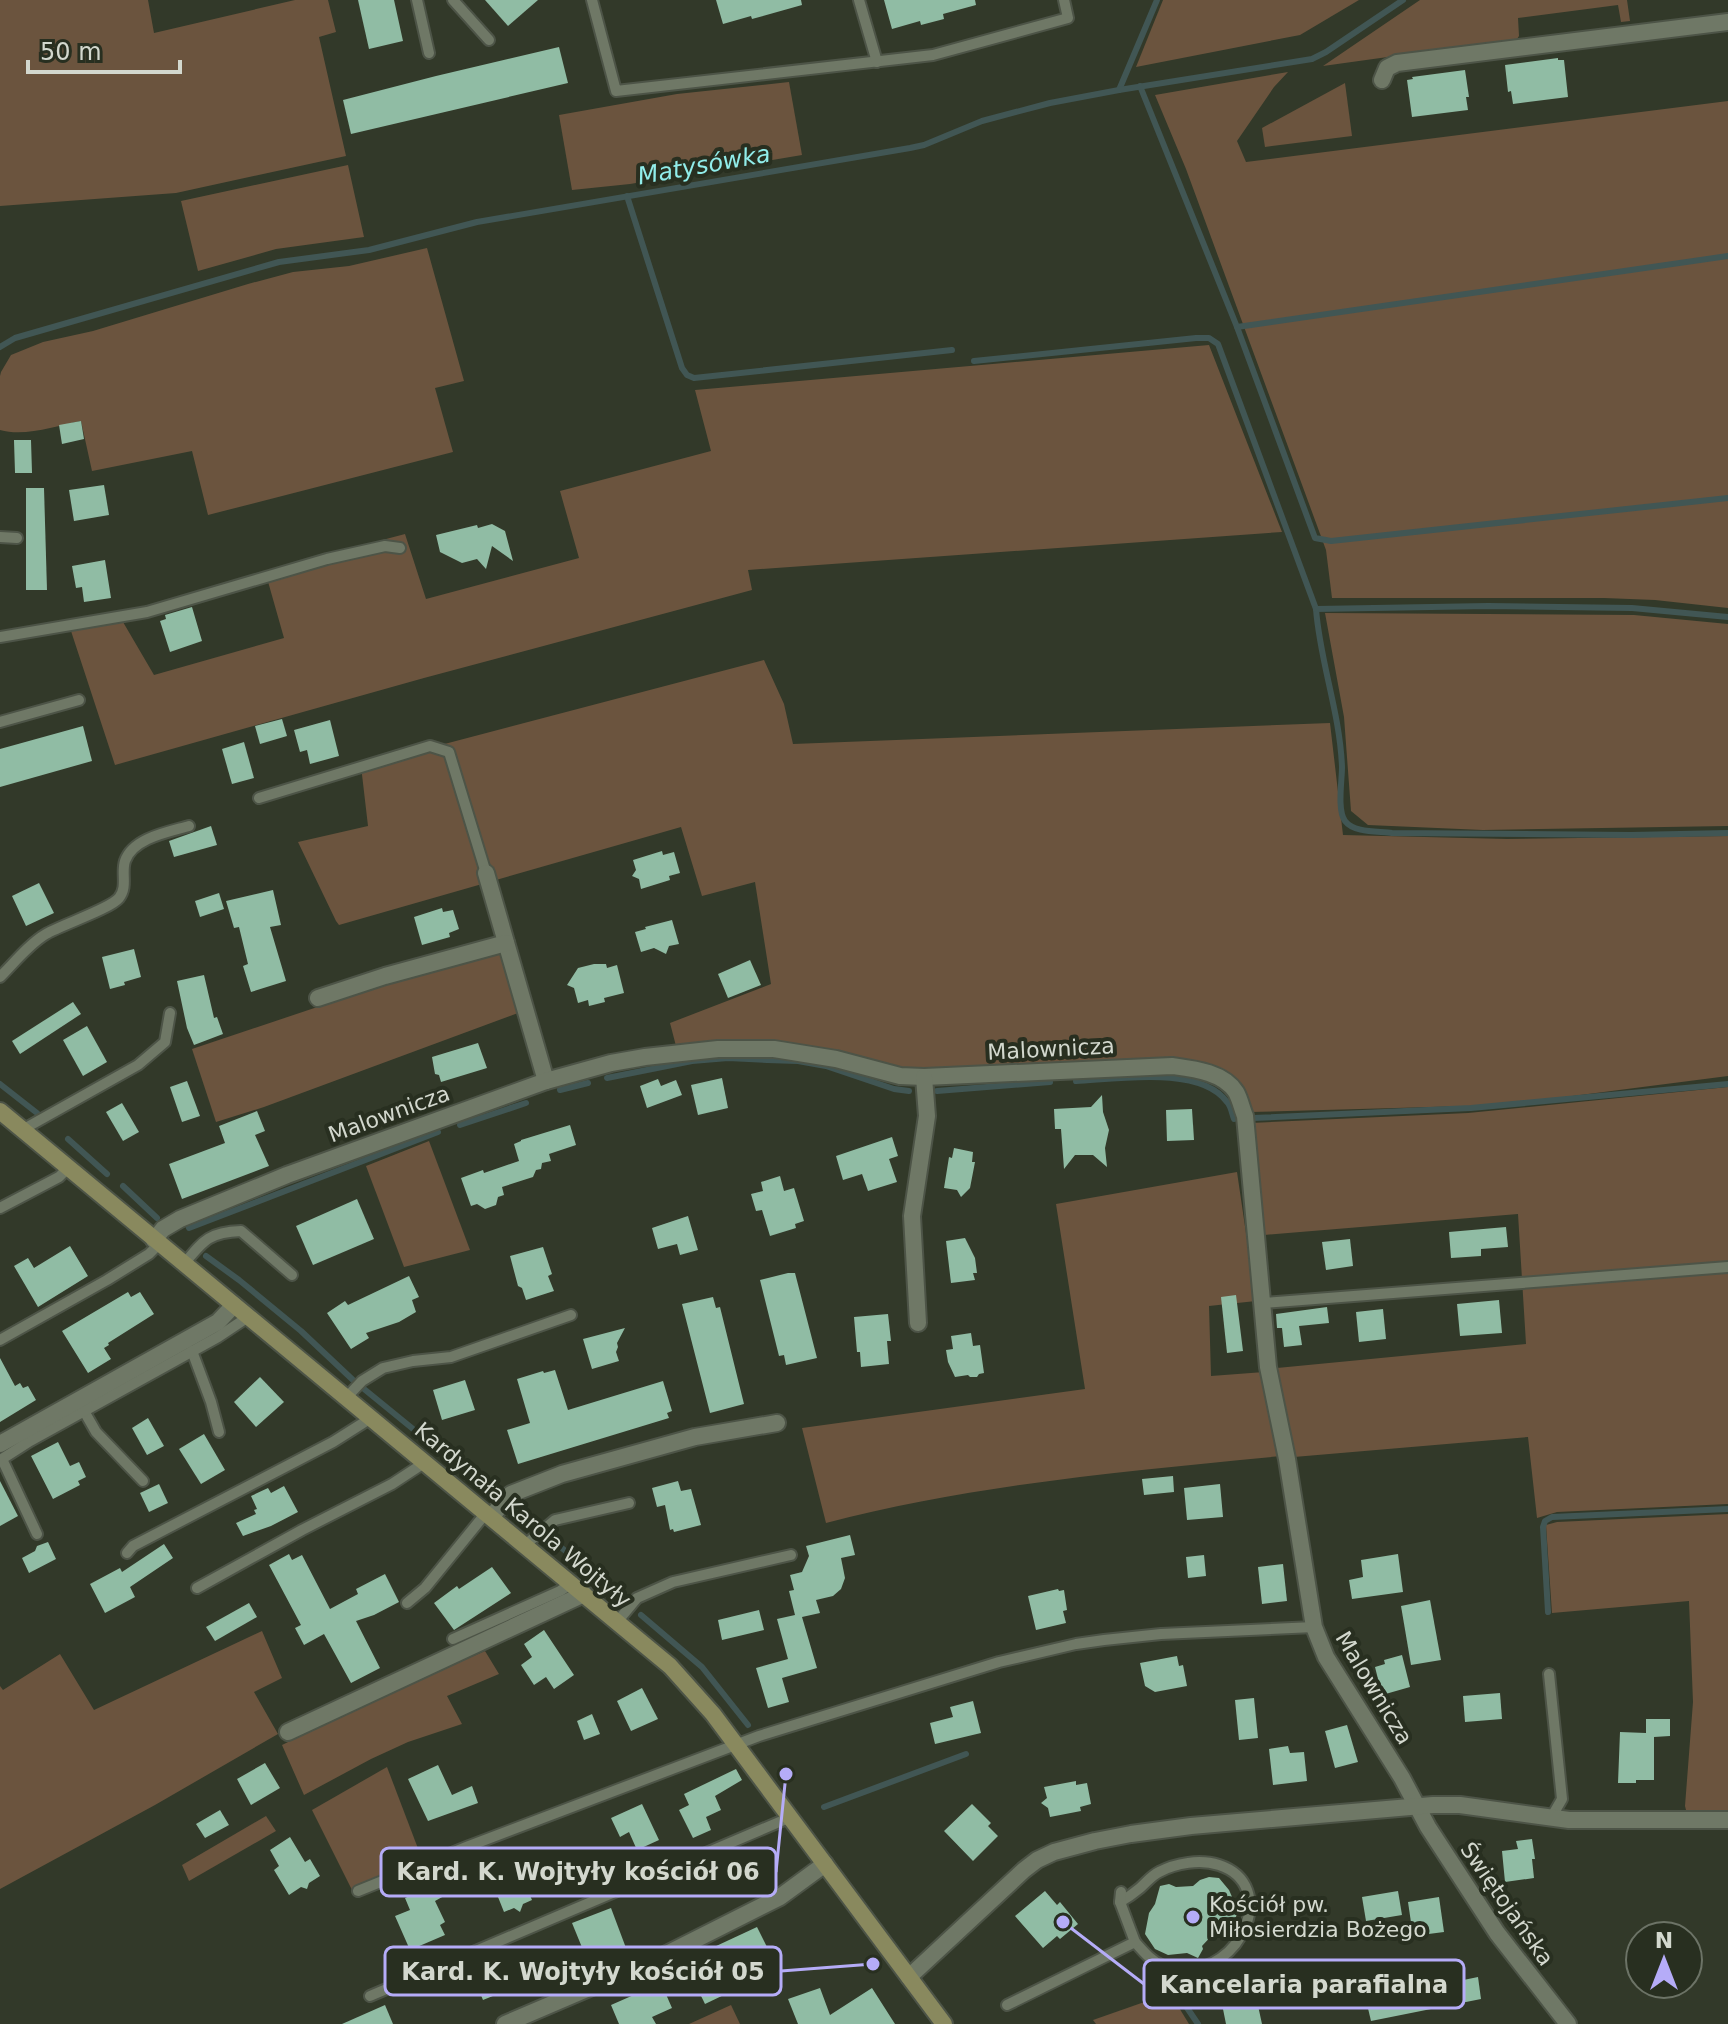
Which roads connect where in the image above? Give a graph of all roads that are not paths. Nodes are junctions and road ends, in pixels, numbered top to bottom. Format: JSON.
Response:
{"nodes":[{"id":1,"x":417,"y":0,"type":"edge"},
{"id":2,"x":453,"y":0,"type":"edge"},
{"id":3,"x":592,"y":0,"type":"edge"},
{"id":4,"x":859,"y":0,"type":"edge"},
{"id":5,"x":1064,"y":0,"type":"edge"},
{"id":6,"x":1728,"y":22,"type":"edge"},
{"id":7,"x":489,"y":40,"type":"dead end"},
{"id":8,"x":429,"y":53,"type":"dead end"},
{"id":9,"x":877,"y":62,"type":"junction"},
{"id":10,"x":1382,"y":80,"type":"dead end"},
{"id":11,"x":0,"y":537,"type":"edge"},
{"id":12,"x":17,"y":538,"type":"dead end"},
{"id":13,"x":400,"y":548,"type":"dead end"},
{"id":14,"x":0,"y":637,"type":"edge"},
{"id":15,"x":79,"y":700,"type":"dead end"},
{"id":16,"x":0,"y":722,"type":"edge"},
{"id":17,"x":259,"y":798,"type":"dead end"},
{"id":18,"x":189,"y":826,"type":"dead end"},
{"id":19,"x":486,"y":873,"type":"joint"},
{"id":20,"x":506,"y":943,"type":"junction"},
{"id":21,"x":0,"y":977,"type":"edge"},
{"id":22,"x":318,"y":998,"type":"dead end"},
{"id":23,"x":170,"y":1013,"type":"dead end"},
{"id":24,"x":924,"y":1077,"type":"junction"},
{"id":25,"x":546,"y":1081,"type":"junction"},
{"id":26,"x":0,"y":1111,"type":"edge"},
{"id":27,"x":22,"y":1130,"type":"junction"},
{"id":28,"x":68,"y":1168,"type":"junction"},
{"id":29,"x":0,"y":1208,"type":"edge"},
{"id":30,"x":157,"y":1242,"type":"junction"},
{"id":31,"x":184,"y":1264,"type":"junction"},
{"id":32,"x":1728,"y":1267,"type":"edge"},
{"id":33,"x":292,"y":1275,"type":"dead end"},
{"id":34,"x":1263,"y":1303,"type":"junction"},
{"id":35,"x":234,"y":1305,"type":"junction"},
{"id":36,"x":571,"y":1315,"type":"dead end"},
{"id":37,"x":248,"y":1317,"type":"junction"},
{"id":38,"x":918,"y":1323,"type":"dead end"},
{"id":39,"x":0,"y":1340,"type":"edge"},
{"id":40,"x":192,"y":1351,"type":"junction"},
{"id":41,"x":354,"y":1390,"type":"junction"},
{"id":42,"x":84,"y":1411,"type":"junction"},
{"id":43,"x":371,"y":1418,"type":"junction"},
{"id":44,"x":777,"y":1423,"type":"dead end"},
{"id":45,"x":219,"y":1432,"type":"dead end"},
{"id":46,"x":0,"y":1444,"type":"edge"},
{"id":47,"x":424,"y":1463,"type":"junction"},
{"id":48,"x":143,"y":1481,"type":"dead end"},
{"id":49,"x":629,"y":1503,"type":"dead end"},
{"id":50,"x":488,"y":1515,"type":"junction"},
{"id":51,"x":37,"y":1534,"type":"dead end"},
{"id":52,"x":525,"y":1545,"type":"junction"},
{"id":53,"x":127,"y":1553,"type":"dead end"},
{"id":54,"x":791,"y":1555,"type":"dead end"},
{"id":55,"x":197,"y":1588,"type":"dead end"},
{"id":56,"x":578,"y":1589,"type":"junction"},
{"id":57,"x":407,"y":1603,"type":"dead end"},
{"id":58,"x":617,"y":1622,"type":"junction"},
{"id":59,"x":1314,"y":1627,"type":"junction"},
{"id":60,"x":453,"y":1639,"type":"dead end"},
{"id":61,"x":1549,"y":1674,"type":"dead end"},
{"id":62,"x":288,"y":1732,"type":"dead end"},
{"id":63,"x":737,"y":1745,"type":"junction"},
{"id":64,"x":1415,"y":1805,"type":"junction"},
{"id":65,"x":791,"y":1817,"type":"junction"},
{"id":66,"x":1551,"y":1818,"type":"junction"},
{"id":67,"x":1728,"y":1820,"type":"edge"},
{"id":68,"x":825,"y":1864,"type":"junction"},
{"id":69,"x":358,"y":1891,"type":"dead end"},
{"id":70,"x":1135,"y":1942,"type":"junction"},
{"id":71,"x":909,"y":1977,"type":"junction"},
{"id":72,"x":370,"y":1996,"type":"dead end"},
{"id":73,"x":1007,"y":2005,"type":"dead end"},
{"id":74,"x":942,"y":2023,"type":"edge"},
{"id":75,"x":505,"y":2024,"type":"edge"},
{"id":76,"x":1568,"y":2024,"type":"edge"}],
"edges":[{"from":1,"to":8,"type":"lane"},
{"from":2,"to":7,"type":"lane"},
{"from":3,"to":9,"type":"lane"},
{"from":4,"to":9,"type":"lane"},
{"from":5,"to":9,"type":"lane"},
{"from":6,"to":10,"type":"street"},
{"from":11,"to":12,"type":"lane"},
{"from":13,"to":14,"type":"lane"},
{"from":15,"to":16,"type":"lane"},
{"from":17,"to":19,"type":"lane"},
{"from":18,"to":21,"type":"lane"},
{"from":19,"to":20,"type":"street"},
{"from":20,"to":22,"type":"street"},
{"from":20,"to":25,"type":"street"},
{"from":23,"to":27,"type":"lane"},
{"from":24,"to":25,"type":"street","name":"Malownicza"},
{"from":24,"to":34,"type":"street","name":"Malownicza"},
{"from":24,"to":38,"type":"street"},
{"from":25,"to":30,"type":"street","name":"Malownicza"},
{"from":26,"to":27,"type":"street","name":"Kardynała Karola Wojtyły"},
{"from":27,"to":28,"type":"street","name":"Kardynała Karola Wojtyły"},
{"from":28,"to":29,"type":"lane"},
{"from":28,"to":30,"type":"street","name":"Kardynała Karola Wojtyły"},
{"from":30,"to":31,"type":"street","name":"Kardynała Karola Wojtyły"},
{"from":30,"to":39,"type":"lane"},
{"from":31,"to":33,"type":"lane"},
{"from":31,"to":35,"type":"street","name":"Kardynała Karola Wojtyły"},
{"from":32,"to":34,"type":"lane"},
{"from":34,"to":59,"type":"street","name":"Malownicza"},
{"from":35,"to":37,"type":"street","name":"Kardynała Karola Wojtyły"},
{"from":35,"to":46,"type":"street"},
{"from":36,"to":41,"type":"lane"},
{"from":37,"to":40,"type":"lane"},
{"from":37,"to":41,"type":"street","name":"Kardynała Karola Wojtyły"},
{"from":40,"to":42,"type":"lane"},
{"from":40,"to":45,"type":"lane"},
{"from":41,"to":43,"type":"street","name":"Kardynała Karola Wojtyły"},
{"from":42,"to":48,"type":"lane"},
{"from":42,"to":51,"type":"lane"},
{"from":43,"to":47,"type":"street","name":"Kardynała Karola Wojtyły"},
{"from":43,"to":53,"type":"lane"},
{"from":44,"to":50,"type":"street"},
{"from":47,"to":50,"type":"street","name":"Kardynała Karola Wojtyły"},
{"from":47,"to":55,"type":"lane"},
{"from":49,"to":52,"type":"lane"},
{"from":50,"to":52,"type":"street","name":"Kardynała Karola Wojtyły"},
{"from":50,"to":57,"type":"lane"},
{"from":52,"to":56,"type":"street","name":"Kardynała Karola Wojtyły"},
{"from":54,"to":58,"type":"lane"},
{"from":56,"to":58,"type":"street","name":"Kardynała Karola Wojtyły"},
{"from":56,"to":60,"type":"lane"},
{"from":56,"to":62,"type":"street"},
{"from":58,"to":63,"type":"street","name":"Kardynała Karola Wojtyły"},
{"from":59,"to":63,"type":"lane"},
{"from":59,"to":64,"type":"street","name":"Malownicza"},
{"from":61,"to":66,"type":"lane"},
{"from":63,"to":65,"type":"street","name":"Kardynała Karola Wojtyły"},
{"from":63,"to":69,"type":"lane"},
{"from":64,"to":66,"type":"street"},
{"from":64,"to":71,"type":"street"},
{"from":64,"to":76,"type":"street","name":"Świętojańska"},
{"from":65,"to":68,"type":"street","name":"Kardynała Karola Wojtyły"},
{"from":65,"to":72,"type":"lane"},
{"from":66,"to":67,"type":"street"},
{"from":68,"to":71,"type":"street","name":"Kardynała Karola Wojtyły"},
{"from":68,"to":75,"type":"street"},
{"from":70,"to":70,"type":"lane"},
{"from":70,"to":73,"type":"lane"},
{"from":71,"to":74,"type":"street","name":"Kardynała Karola Wojtyły"}]}
